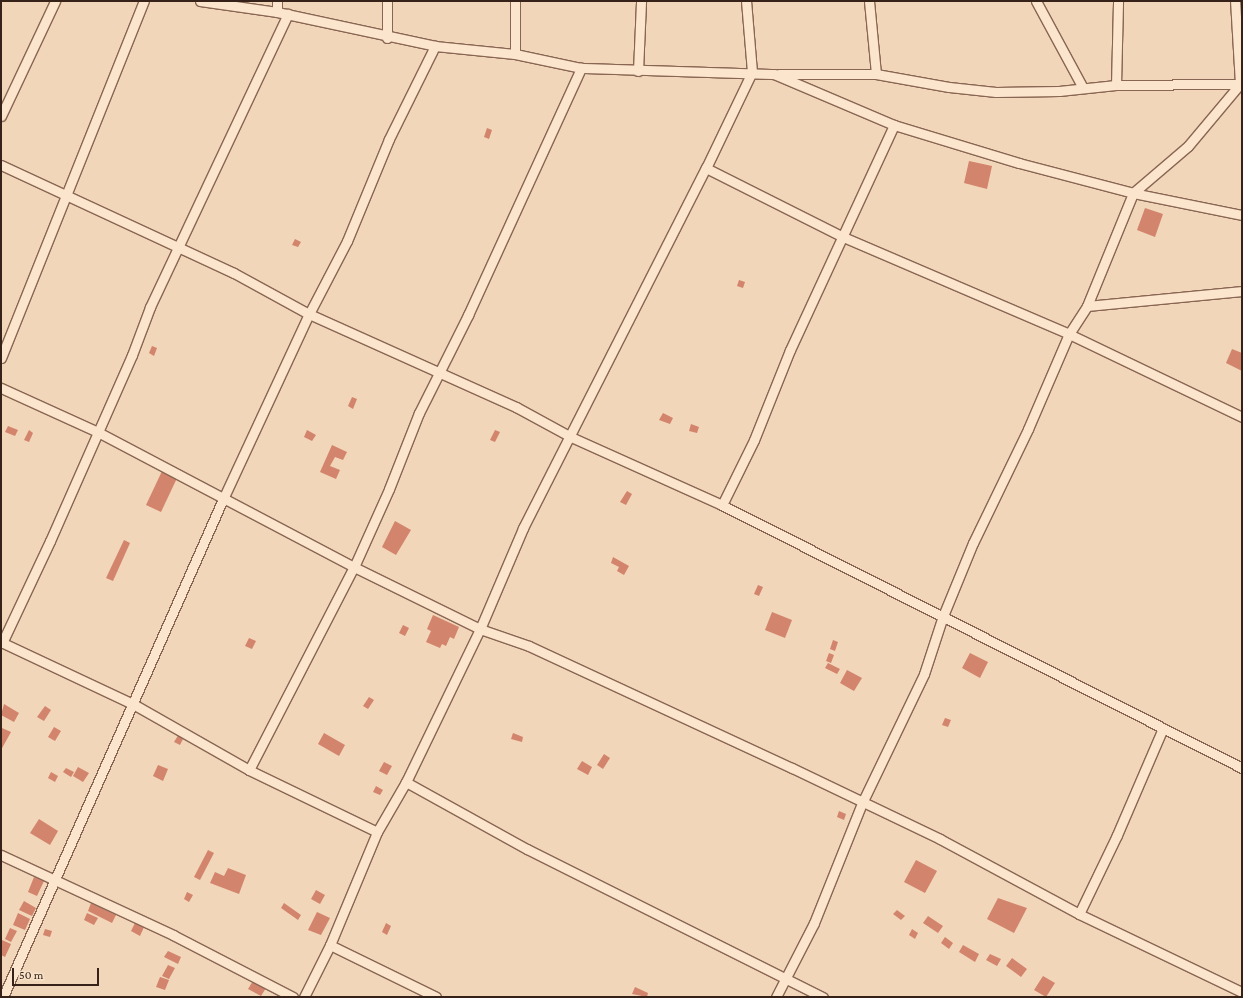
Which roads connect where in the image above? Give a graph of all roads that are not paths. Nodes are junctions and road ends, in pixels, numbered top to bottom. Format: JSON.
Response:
{"nodes":[{"id":1,"x":55,"y":1,"type":"edge"},
{"id":2,"x":144,"y":1,"type":"edge"},
{"id":3,"x":200,"y":1,"type":"edge"},
{"id":4,"x":276,"y":1,"type":"edge"},
{"id":5,"x":387,"y":1,"type":"edge"},
{"id":6,"x":515,"y":1,"type":"edge"},
{"id":7,"x":641,"y":1,"type":"edge"},
{"id":8,"x":746,"y":1,"type":"edge"},
{"id":9,"x":869,"y":1,"type":"edge"},
{"id":10,"x":1036,"y":1,"type":"edge"},
{"id":11,"x":1118,"y":1,"type":"edge"},
{"id":12,"x":1235,"y":1,"type":"edge"},
{"id":13,"x":277,"y":12,"type":"junction"},
{"id":14,"x":288,"y":14,"type":"junction"},
{"id":15,"x":387,"y":38,"type":"junction"},
{"id":16,"x":435,"y":46,"type":"junction"},
{"id":17,"x":515,"y":54,"type":"junction"},
{"id":18,"x":581,"y":68,"type":"junction"},
{"id":19,"x":638,"y":71,"type":"junction"},
{"id":20,"x":752,"y":72,"type":"junction"},
{"id":21,"x":774,"y":74,"type":"junction"},
{"id":22,"x":876,"y":74,"type":"junction"},
{"id":23,"x":1241,"y":84,"type":"edge"},
{"id":24,"x":1116,"y":85,"type":"junction"},
{"id":25,"x":1083,"y":88,"type":"junction"},
{"id":26,"x":1,"y":116,"type":"edge"},
{"id":27,"x":894,"y":125,"type":"junction"},
{"id":28,"x":1,"y":165,"type":"edge"},
{"id":29,"x":706,"y":168,"type":"junction"},
{"id":30,"x":1133,"y":193,"type":"junction"},
{"id":31,"x":67,"y":195,"type":"junction"},
{"id":32,"x":1242,"y":215,"type":"edge"},
{"id":33,"x":843,"y":237,"type":"junction"},
{"id":34,"x":179,"y":248,"type":"junction"},
{"id":35,"x":1242,"y":291,"type":"edge"},
{"id":36,"x":1086,"y":306,"type":"junction"},
{"id":37,"x":309,"y":314,"type":"junction"},
{"id":38,"x":1069,"y":334,"type":"junction"},
{"id":39,"x":1,"y":358,"type":"edge"},
{"id":40,"x":439,"y":373,"type":"junction"},
{"id":41,"x":1,"y":388,"type":"edge"},
{"id":42,"x":1242,"y":417,"type":"edge"},
{"id":43,"x":98,"y":432,"type":"junction"},
{"id":44,"x":571,"y":437,"type":"junction"},
{"id":45,"x":223,"y":499,"type":"junction"},
{"id":46,"x":722,"y":505,"type":"junction"},
{"id":47,"x":354,"y":567,"type":"junction"},
{"id":48,"x":943,"y":616,"type":"junction"},
{"id":49,"x":480,"y":629,"type":"junction"},
{"id":50,"x":1,"y":642,"type":"edge"},
{"id":51,"x":133,"y":704,"type":"junction"},
{"id":52,"x":1163,"y":728,"type":"junction"},
{"id":53,"x":1242,"y":768,"type":"edge"},
{"id":54,"x":249,"y":770,"type":"junction"},
{"id":55,"x":406,"y":782,"type":"junction"},
{"id":56,"x":862,"y":803,"type":"junction"},
{"id":57,"x":377,"y":832,"type":"junction"},
{"id":58,"x":1,"y":855,"type":"edge"},
{"id":59,"x":56,"y":879,"type":"junction"},
{"id":60,"x":1079,"y":914,"type":"junction"},
{"id":61,"x":330,"y":945,"type":"junction"},
{"id":62,"x":784,"y":977,"type":"junction"},
{"id":63,"x":1242,"y":992,"type":"edge"},
{"id":64,"x":3,"y":997,"type":"edge"},
{"id":65,"x":293,"y":997,"type":"edge"},
{"id":66,"x":304,"y":997,"type":"edge"},
{"id":67,"x":436,"y":997,"type":"edge"},
{"id":68,"x":776,"y":997,"type":"edge"},
{"id":69,"x":823,"y":997,"type":"edge"}],
"edges":[{"from":1,"to":26,"type":"street"},
{"from":2,"to":31,"type":"street"},
{"from":3,"to":13,"type":"street"},
{"from":4,"to":13,"type":"street"},
{"from":5,"to":15,"type":"street"},
{"from":6,"to":17,"type":"street"},
{"from":7,"to":19,"type":"street"},
{"from":8,"to":20,"type":"street"},
{"from":9,"to":22,"type":"street"},
{"from":10,"to":25,"type":"street"},
{"from":11,"to":24,"type":"street"},
{"from":12,"to":23,"type":"street"},
{"from":13,"to":14,"type":"street"},
{"from":14,"to":15,"type":"street"},
{"from":14,"to":34,"type":"street"},
{"from":15,"to":16,"type":"street"},
{"from":16,"to":17,"type":"street"},
{"from":16,"to":37,"type":"street"},
{"from":17,"to":18,"type":"street"},
{"from":18,"to":19,"type":"street"},
{"from":18,"to":40,"type":"street"},
{"from":19,"to":20,"type":"street"},
{"from":20,"to":21,"type":"street"},
{"from":20,"to":29,"type":"street"},
{"from":21,"to":22,"type":"street"},
{"from":21,"to":27,"type":"street"},
{"from":22,"to":25,"type":"street"},
{"from":23,"to":24,"type":"street"},
{"from":23,"to":30,"type":"street"},
{"from":24,"to":25,"type":"street"},
{"from":27,"to":30,"type":"street"},
{"from":27,"to":33,"type":"street"},
{"from":28,"to":31,"type":"street"},
{"from":29,"to":33,"type":"street"},
{"from":29,"to":44,"type":"street"},
{"from":30,"to":32,"type":"street"},
{"from":30,"to":36,"type":"street"},
{"from":31,"to":34,"type":"street"},
{"from":31,"to":39,"type":"street"},
{"from":33,"to":38,"type":"street"},
{"from":33,"to":46,"type":"street"},
{"from":34,"to":37,"type":"street"},
{"from":34,"to":43,"type":"street"},
{"from":35,"to":36,"type":"street"},
{"from":36,"to":38,"type":"street"},
{"from":37,"to":40,"type":"street"},
{"from":37,"to":45,"type":"street"},
{"from":38,"to":42,"type":"street"},
{"from":38,"to":48,"type":"street"},
{"from":40,"to":44,"type":"street"},
{"from":40,"to":47,"type":"street"},
{"from":41,"to":43,"type":"street"},
{"from":43,"to":45,"type":"street"},
{"from":43,"to":50,"type":"street"},
{"from":44,"to":46,"type":"street"},
{"from":44,"to":49,"type":"street"},
{"from":45,"to":47,"type":"street"},
{"from":45,"to":51,"type":"street"},
{"from":46,"to":48,"type":"street"},
{"from":47,"to":49,"type":"street"},
{"from":47,"to":54,"type":"street"},
{"from":48,"to":52,"type":"street"},
{"from":48,"to":56,"type":"street"},
{"from":49,"to":55,"type":"street"},
{"from":49,"to":56,"type":"street"},
{"from":50,"to":51,"type":"street"},
{"from":51,"to":54,"type":"street"},
{"from":51,"to":59,"type":"street"},
{"from":52,"to":53,"type":"street"},
{"from":52,"to":60,"type":"street"},
{"from":54,"to":57,"type":"street"},
{"from":55,"to":57,"type":"street"},
{"from":55,"to":62,"type":"street"},
{"from":56,"to":60,"type":"street"},
{"from":56,"to":62,"type":"street"},
{"from":57,"to":61,"type":"street"},
{"from":58,"to":59,"type":"street"},
{"from":59,"to":64,"type":"street"},
{"from":59,"to":65,"type":"street"},
{"from":60,"to":63,"type":"street"},
{"from":61,"to":66,"type":"street"},
{"from":61,"to":67,"type":"street"},
{"from":62,"to":68,"type":"street"},
{"from":62,"to":69,"type":"street"}]}
